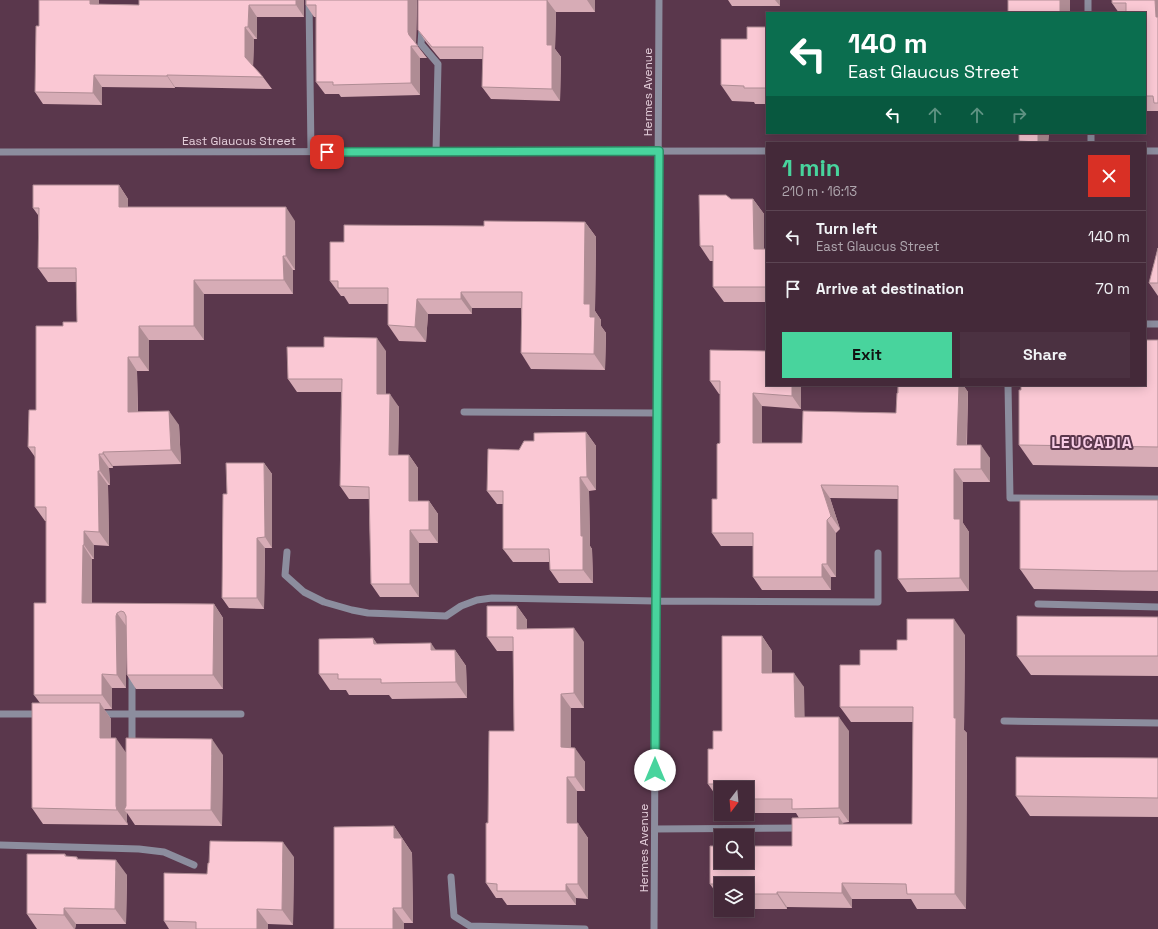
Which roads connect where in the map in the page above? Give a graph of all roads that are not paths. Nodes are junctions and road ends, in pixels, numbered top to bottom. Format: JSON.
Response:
{"nodes":[{"id":1,"x":309,"y":0,"type":"edge"},
{"id":2,"x":659,"y":0,"type":"edge"},
{"id":3,"x":1088,"y":0,"type":"edge"},
{"id":4,"x":1088,"y":12,"type":"edge"},
{"id":5,"x":422,"y":22,"type":"edge"},
{"id":6,"x":659,"y":151,"type":"junction"},
{"id":7,"x":766,"y":151,"type":"edge"},
{"id":8,"x":1146,"y":151,"type":"edge"},
{"id":9,"x":1158,"y":151,"type":"edge"},
{"id":10,"x":0,"y":152,"type":"edge"},
{"id":11,"x":311,"y":152,"type":"junction"},
{"id":12,"x":436,"y":152,"type":"junction"},
{"id":13,"x":1146,"y":324,"type":"edge"},
{"id":14,"x":1158,"y":324,"type":"edge"},
{"id":15,"x":1008,"y":386,"type":"edge"},
{"id":16,"x":464,"y":412,"type":"dead end"},
{"id":17,"x":657,"y":413,"type":"junction"},
{"id":18,"x":1158,"y":499,"type":"edge"},
{"id":19,"x":286,"y":552,"type":"dead end"},
{"id":20,"x":878,"y":553,"type":"dead end"},
{"id":21,"x":656,"y":602,"type":"junction"},
{"id":22,"x":1038,"y":604,"type":"dead end"},
{"id":23,"x":1158,"y":607,"type":"edge"},
{"id":24,"x":132,"y":668,"type":"edge"},
{"id":25,"x":0,"y":714,"type":"edge"},
{"id":26,"x":47,"y":714,"type":"edge"},
{"id":27,"x":93,"y":714,"type":"edge"},
{"id":28,"x":132,"y":714,"type":"junction"},
{"id":29,"x":241,"y":714,"type":"dead end"},
{"id":30,"x":1004,"y":721,"type":"dead end"},
{"id":31,"x":1158,"y":723,"type":"edge"},
{"id":32,"x":132,"y":752,"type":"edge"},
{"id":33,"x":804,"y":828,"type":"edge"},
{"id":34,"x":655,"y":829,"type":"junction"},
{"id":35,"x":0,"y":846,"type":"edge"},
{"id":36,"x":194,"y":864,"type":"dead end"},
{"id":37,"x":451,"y":877,"type":"dead end"},
{"id":38,"x":585,"y":929,"type":"edge"},
{"id":39,"x":654,"y":929,"type":"edge"}],
"edges":[{"from":1,"to":11,"type":"street"},
{"from":2,"to":6,"type":"street","name":"Hermes Avenue"},
{"from":3,"to":4,"type":"street"},
{"from":5,"to":12,"type":"street"},
{"from":6,"to":7,"type":"street","name":"East Glaucus Street"},
{"from":6,"to":12,"type":"street","name":"East Glaucus Street"},
{"from":6,"to":17,"type":"street","name":"Hermes Avenue"},
{"from":8,"to":9,"type":"street"},
{"from":10,"to":11,"type":"street","name":"East Glaucus Street"},
{"from":11,"to":12,"type":"street","name":"East Glaucus Street"},
{"from":13,"to":14,"type":"street"},
{"from":15,"to":18,"type":"street"},
{"from":16,"to":17,"type":"street"},
{"from":17,"to":21,"type":"street","name":"Hermes Avenue"},
{"from":19,"to":21,"type":"street"},
{"from":20,"to":21,"type":"street"},
{"from":21,"to":34,"type":"street","name":"Hermes Avenue"},
{"from":22,"to":23,"type":"street"},
{"from":24,"to":28,"type":"street"},
{"from":25,"to":26,"type":"street"},
{"from":27,"to":28,"type":"street"},
{"from":28,"to":29,"type":"street"},
{"from":28,"to":32,"type":"street"},
{"from":30,"to":31,"type":"street"},
{"from":33,"to":34,"type":"street"},
{"from":34,"to":39,"type":"street","name":"Hermes Avenue"},
{"from":35,"to":36,"type":"street"},
{"from":37,"to":38,"type":"street"}]}
